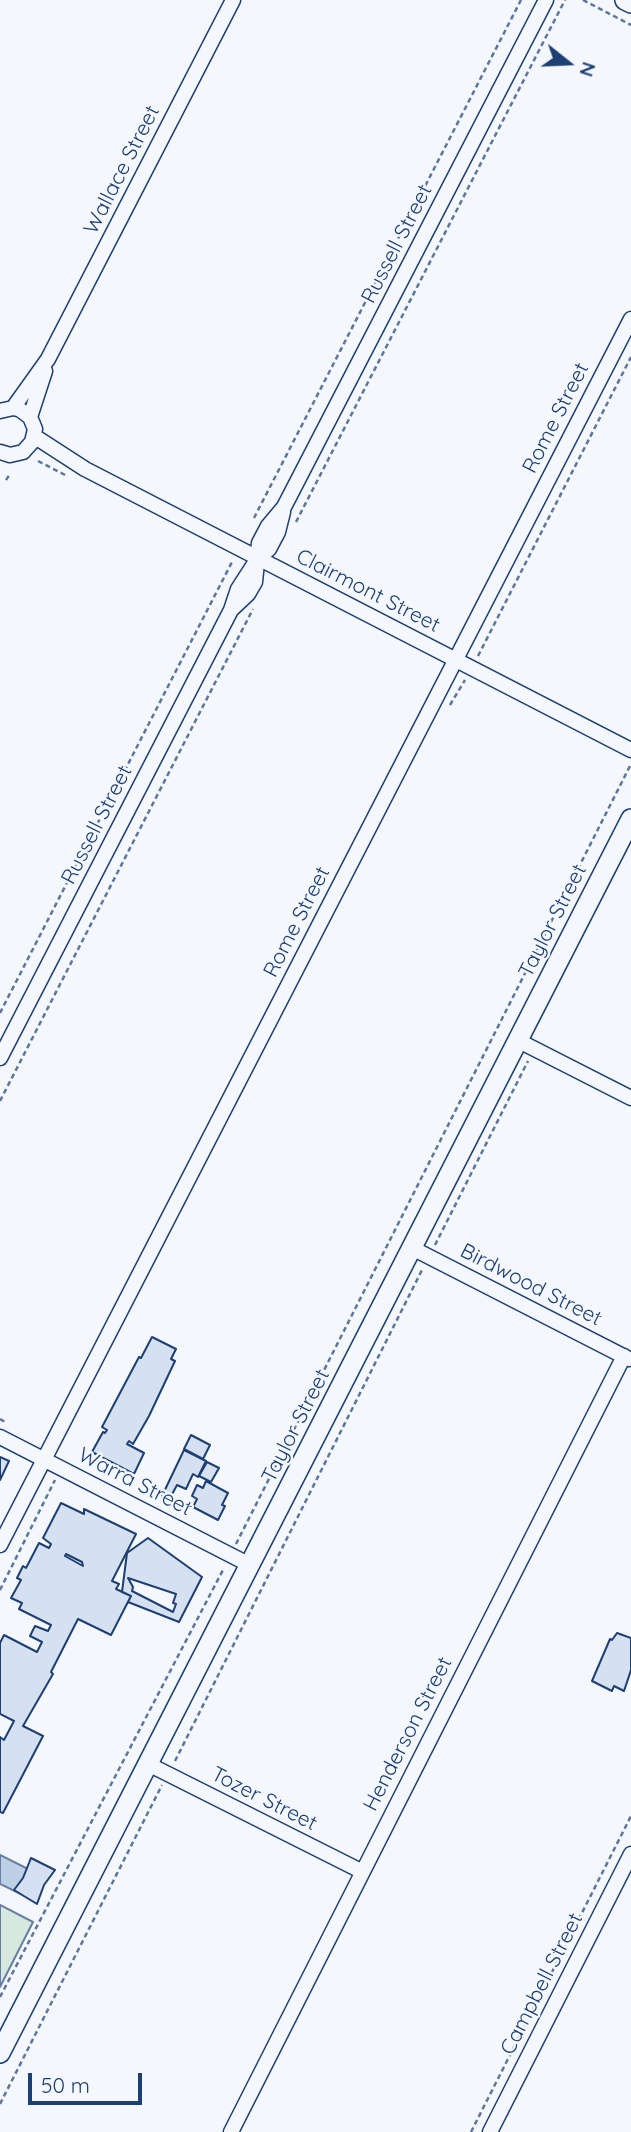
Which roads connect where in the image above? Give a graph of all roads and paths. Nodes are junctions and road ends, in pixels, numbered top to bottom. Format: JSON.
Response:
{"nodes":[{"id":1,"x":233,"y":0,"type":"edge"},
{"id":2,"x":521,"y":0,"type":"edge"},
{"id":3,"x":546,"y":0,"type":"edge"},
{"id":4,"x":583,"y":0,"type":"edge"},
{"id":5,"x":625,"y":0,"type":"edge"},
{"id":6,"x":631,"y":3,"type":"edge"},
{"id":7,"x":631,"y":25,"type":"edge"},
{"id":8,"x":631,"y":318,"type":"edge"},
{"id":9,"x":631,"y":357,"type":"edge"},
{"id":10,"x":48,"y":359,"type":"junction"},
{"id":11,"x":6,"y":410,"type":"edge"},
{"id":12,"x":30,"y":417,"type":"junction"},
{"id":13,"x":31,"y":442,"type":"junction"},
{"id":14,"x":5,"y":453,"type":"edge"},
{"id":15,"x":5,"y":474,"type":"edge"},
{"id":16,"x":251,"y":524,"type":"dead end"},
{"id":17,"x":239,"y":548,"type":"junction"},
{"id":18,"x":258,"y":558,"type":"junction"},
{"id":19,"x":456,"y":660,"type":"junction"},
{"id":20,"x":471,"y":668,"type":"junction"},
{"id":21,"x":447,"y":710,"type":"dead end"},
{"id":22,"x":631,"y":750,"type":"edge"},
{"id":23,"x":631,"y":764,"type":"edge"},
{"id":24,"x":631,"y":819,"type":"edge"},
{"id":25,"x":0,"y":1013,"type":"edge"},
{"id":26,"x":526,"y":1044,"type":"junction"},
{"id":27,"x":0,"y":1058,"type":"edge"},
{"id":28,"x":631,"y":1098,"type":"edge"},
{"id":29,"x":421,"y":1253,"type":"junction"},
{"id":30,"x":627,"y":1358,"type":"edge"},
{"id":31,"x":0,"y":1437,"type":"edge"},
{"id":32,"x":44,"y":1460,"type":"junction"},
{"id":33,"x":59,"y":1467,"type":"junction"},
{"id":34,"x":0,"y":1545,"type":"edge"},
{"id":35,"x":230,"y":1555,"type":"junction"},
{"id":36,"x":250,"y":1565,"type":"junction"},
{"id":37,"x":0,"y":1590,"type":"edge"},
{"id":38,"x":148,"y":1764,"type":"junction"},
{"id":39,"x":168,"y":1774,"type":"junction"},
{"id":40,"x":631,"y":1816,"type":"edge"},
{"id":41,"x":631,"y":1854,"type":"edge"},
{"id":42,"x":361,"y":1871,"type":"junction"},
{"id":43,"x":0,"y":1997,"type":"edge"},
{"id":44,"x":0,"y":2053,"type":"edge"},
{"id":45,"x":0,"y":2104,"type":"edge"},
{"id":46,"x":231,"y":2132,"type":"edge"},
{"id":47,"x":471,"y":2132,"type":"edge"},
{"id":48,"x":490,"y":2132,"type":"edge"}],
"edges":[{"from":1,"to":10,"type":"street","name":"Wallace Street"},
{"from":2,"to":16,"type":"path"},
{"from":3,"to":18,"type":"street","name":"Russell Street"},
{"from":4,"to":7,"type":"path"},
{"from":5,"to":6,"type":"street"},
{"from":8,"to":19,"type":"street","name":"Rome Street"},
{"from":9,"to":20,"type":"path"},
{"from":10,"to":11,"type":"street","name":"Wallace Street"},
{"from":10,"to":12,"type":"street","name":"Wallace Street"},
{"from":11,"to":12,"type":"street"},
{"from":12,"to":13,"type":"street"},
{"from":13,"to":14,"type":"street"},
{"from":13,"to":17,"type":"street","name":"Clairmont Street"},
{"from":14,"to":15,"type":"street"},
{"from":17,"to":18,"type":"street","name":"Clairmont Street"},
{"from":17,"to":25,"type":"path"},
{"from":18,"to":19,"type":"street","name":"Clairmont Street"},
{"from":18,"to":27,"type":"street","name":"Russell Street"},
{"from":19,"to":20,"type":"street","name":"Clairmont Street"},
{"from":19,"to":32,"type":"street","name":"Rome Street"},
{"from":20,"to":21,"type":"path"},
{"from":20,"to":22,"type":"street","name":"Clairmont Street"},
{"from":23,"to":35,"type":"path"},
{"from":24,"to":26,"type":"street","name":"Taylor Street"},
{"from":26,"to":28,"type":"street"},
{"from":26,"to":29,"type":"street","name":"Taylor Street"},
{"from":26,"to":29,"type":"path"},
{"from":29,"to":30,"type":"street","name":"Birdwood Street"},
{"from":29,"to":36,"type":"street","name":"Taylor Street"},
{"from":29,"to":39,"type":"path"},
{"from":30,"to":42,"type":"street","name":"Henderson Street"},
{"from":31,"to":32,"type":"street","name":"Warra Street"},
{"from":32,"to":33,"type":"street","name":"Warra Street"},
{"from":32,"to":34,"type":"street","name":"Rome Street"},
{"from":33,"to":35,"type":"street","name":"Warra Street"},
{"from":33,"to":37,"type":"path"},
{"from":35,"to":36,"type":"street","name":"Warra Street"},
{"from":35,"to":43,"type":"path"},
{"from":36,"to":38,"type":"street","name":"Taylor Street"},
{"from":38,"to":39,"type":"street","name":"Tozer Street"},
{"from":38,"to":44,"type":"street","name":"Taylor Street"},
{"from":39,"to":42,"type":"street","name":"Tozer Street"},
{"from":39,"to":45,"type":"path"},
{"from":40,"to":47,"type":"path"},
{"from":41,"to":48,"type":"street","name":"Campbell Street"},
{"from":42,"to":46,"type":"street","name":"Henderson Street"}]}
